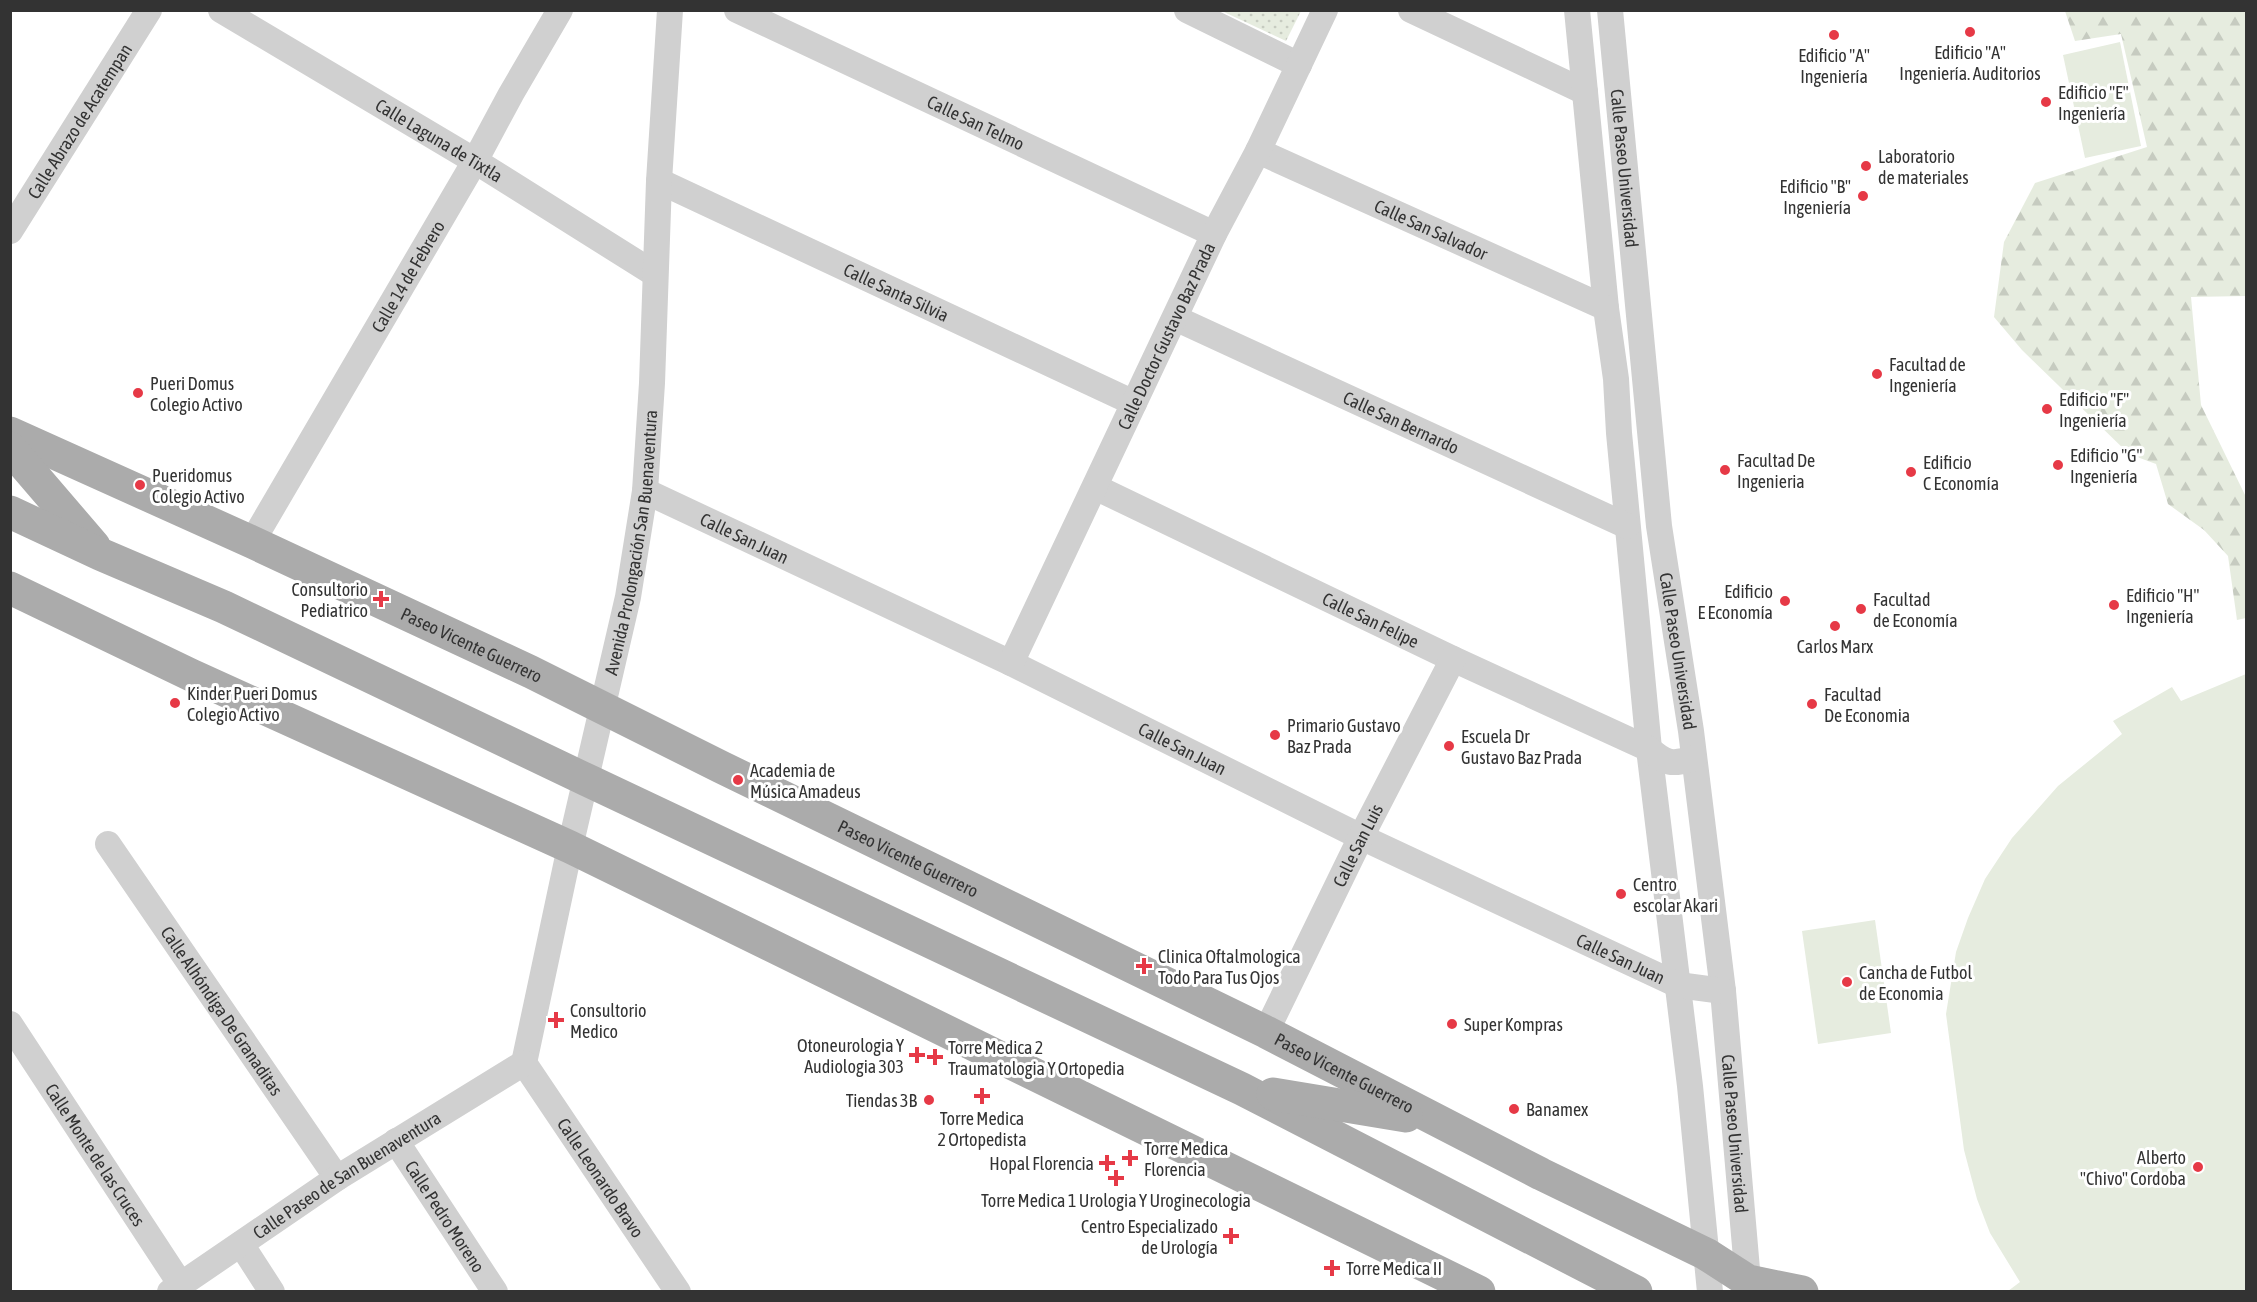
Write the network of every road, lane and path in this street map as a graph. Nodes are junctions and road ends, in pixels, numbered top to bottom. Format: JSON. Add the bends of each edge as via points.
{"nodes":[{"id":1,"x":149,"y":10,"type":"edge"},
{"id":2,"x":221,"y":10,"type":"edge"},
{"id":3,"x":561,"y":10,"type":"edge"},
{"id":4,"x":670,"y":10,"type":"edge"},
{"id":5,"x":737,"y":10,"type":"edge"},
{"id":6,"x":1187,"y":10,"type":"edge"},
{"id":7,"x":1325,"y":10,"type":"edge"},
{"id":8,"x":1411,"y":10,"type":"edge"},
{"id":9,"x":1577,"y":10,"type":"edge"},
{"id":10,"x":1610,"y":10,"type":"edge"},
{"id":11,"x":1299,"y":65,"type":"junction"},
{"id":12,"x":1585,"y":92,"type":"junction"},
{"id":13,"x":1258,"y":151,"type":"junction"},
{"id":14,"x":475,"y":161,"type":"junction"},
{"id":15,"x":659,"y":181,"type":"junction"},
{"id":16,"x":10,"y":231,"type":"edge"},
{"id":17,"x":1214,"y":234,"type":"junction"},
{"id":18,"x":654,"y":274,"type":"junction"},
{"id":19,"x":1606,"y":308,"type":"junction"},
{"id":20,"x":1175,"y":318,"type":"junction"},
{"id":21,"x":1134,"y":403,"type":"junction"},
{"id":22,"x":10,"y":433,"type":"edge"},
{"id":23,"x":10,"y":448,"type":"edge"},
{"id":24,"x":1095,"y":487,"type":"junction"},
{"id":25,"x":645,"y":491,"type":"junction"},
{"id":26,"x":10,"y":512,"type":"edge"},
{"id":27,"x":1627,"y":526,"type":"junction"},
{"id":28,"x":252,"y":542,"type":"junction"},
{"id":29,"x":100,"y":554,"type":"junction"},
{"id":30,"x":10,"y":588,"type":"edge"},
{"id":31,"x":1453,"y":660,"type":"junction"},
{"id":32,"x":1011,"y":663,"type":"junction"},
{"id":33,"x":603,"y":709,"type":"junction"},
{"id":34,"x":1691,"y":731,"type":"junction"},
{"id":35,"x":1649,"y":749,"type":"junction"},
{"id":36,"x":1694,"y":758,"type":"junction"},
{"id":37,"x":587,"y":780,"type":"junction"},
{"id":38,"x":1362,"y":837,"type":"junction"},
{"id":39,"x":108,"y":844,"type":"dead end"},
{"id":40,"x":570,"y":847,"type":"junction"},
{"id":41,"x":1678,"y":985,"type":"junction"},
{"id":42,"x":1723,"y":991,"type":"junction"},
{"id":43,"x":10,"y":1024,"type":"edge"},
{"id":44,"x":1266,"y":1032,"type":"junction"},
{"id":45,"x":524,"y":1063,"type":"junction"},
{"id":46,"x":1242,"y":1089,"type":"junction"},
{"id":47,"x":1436,"y":1121,"type":"junction"},
{"id":48,"x":396,"y":1141,"type":"junction"},
{"id":49,"x":337,"y":1178,"type":"junction"},
{"id":50,"x":241,"y":1244,"type":"junction"},
{"id":51,"x":1706,"y":1254,"type":"junction"},
{"id":52,"x":1747,"y":1286,"type":"edge"},
{"id":53,"x":176,"y":1288,"type":"edge"},
{"id":54,"x":272,"y":1292,"type":"edge"},
{"id":55,"x":495,"y":1292,"type":"edge"},
{"id":56,"x":678,"y":1292,"type":"edge"},
{"id":57,"x":1479,"y":1292,"type":"edge"},
{"id":58,"x":1636,"y":1292,"type":"edge"},
{"id":59,"x":1710,"y":1292,"type":"edge"},
{"id":60,"x":1802,"y":1292,"type":"edge"}],
"edges":[{"from":1,"to":16,"type":"street","name":"Calle Abrazo de Acatempan"},
{"from":2,"to":14,"type":"street","name":"Calle Laguna de Tixtla"},
{"from":3,"to":14,"type":"street","name":"Calle 14 de Febrero"},
{"from":4,"to":15,"type":"street","name":"Avenida Prolongación San Buenaventura"},
{"from":5,"to":17,"type":"street","name":"Calle San Telmo"},
{"from":6,"to":11,"type":"street"},
{"from":7,"to":11,"type":"street","name":"Calle Doctor Gustavo Baz Prada"},
{"from":8,"to":12,"type":"street"},
{"from":9,"to":12,"type":"street","name":"Calle Paseo Universidad"},
{"from":10,"to":34,"type":"street","name":"Calle Paseo Universidad","via":[[1659,526]]},
{"from":11,"to":13,"type":"street","name":"Calle Doctor Gustavo Baz Prada"},
{"from":12,"to":19,"type":"street","name":"Calle Paseo Universidad"},
{"from":13,"to":17,"type":"street","name":"Calle Doctor Gustavo Baz Prada"},
{"from":13,"to":19,"type":"street","name":"Calle San Salvador"},
{"from":14,"to":18,"type":"street","name":"Calle Laguna de Tixtla"},
{"from":14,"to":28,"type":"street","name":"Calle 14 de Febrero"},
{"from":15,"to":18,"type":"street","name":"Avenida Prolongación San Buenaventura"},
{"from":15,"to":21,"type":"street","name":"Calle Santa Silvia"},
{"from":17,"to":20,"type":"street","name":"Calle Doctor Gustavo Baz Prada"},
{"from":18,"to":25,"type":"street","name":"Avenida Prolongación San Buenaventura"},
{"from":19,"to":27,"type":"street","name":"Calle Paseo Universidad","via":[[1616,379]]},
{"from":20,"to":21,"type":"street","name":"Calle Doctor Gustavo Baz Prada"},
{"from":20,"to":27,"type":"street","name":"Calle San Bernardo"},
{"from":21,"to":24,"type":"street","name":"Calle Doctor Gustavo Baz Prada"},
{"from":22,"to":28,"type":"main road","name":"Paseo Vicente Guerrero"},
{"from":23,"to":29,"type":"main road"},
{"from":24,"to":31,"type":"street","name":"Calle San Felipe"},
{"from":24,"to":32,"type":"street","name":"Calle Doctor Gustavo Baz Prada"},
{"from":25,"to":32,"type":"street","name":"Calle San Juan"},
{"from":25,"to":33,"type":"street","name":"Avenida Prolongación San Buenaventura","via":[[628,597]]},
{"from":26,"to":29,"type":"main road"},
{"from":27,"to":35,"type":"street","name":"Calle Paseo Universidad"},
{"from":28,"to":33,"type":"main road","name":"Paseo Vicente Guerrero"},
{"from":29,"to":37,"type":"main road","via":[[224,607]]},
{"from":30,"to":40,"type":"main road"},
{"from":31,"to":35,"type":"street","name":"Calle San Felipe"},
{"from":31,"to":38,"type":"street","name":"Calle San Luis"},
{"from":32,"to":38,"type":"street","name":"Calle San Juan"},
{"from":33,"to":37,"type":"street","name":"Avenida Prolongación San Buenaventura"},
{"from":33,"to":44,"type":"main road","name":"Paseo Vicente Guerrero"},
{"from":34,"to":35,"type":"street","via":[[1664,736]]},
{"from":34,"to":36,"type":"street","name":"Calle Paseo Universidad"},
{"from":35,"to":36,"type":"street","name":"Calle San Felipe","via":[[1667,762]]},
{"from":35,"to":41,"type":"street","name":"Calle Paseo Universidad"},
{"from":36,"to":42,"type":"street","name":"Calle Paseo Universidad"},
{"from":37,"to":40,"type":"street","name":"Avenida Prolongación San Buenaventura"},
{"from":37,"to":46,"type":"main road"},
{"from":38,"to":41,"type":"street","name":"Calle San Juan"},
{"from":38,"to":44,"type":"street","name":"Calle San Luis"},
{"from":39,"to":49,"type":"street","name":"Calle Alhóndiga De Granaditas"},
{"from":40,"to":45,"type":"street","name":"Avenida Prolongación San Buenaventura"},
{"from":40,"to":57,"type":"main road"},
{"from":41,"to":42,"type":"street","name":"Calle San Juan"},
{"from":41,"to":51,"type":"street","name":"Calle Paseo Universidad"},
{"from":42,"to":52,"type":"street","name":"Calle Paseo Universidad"},
{"from":43,"to":53,"type":"street","name":"Calle Monte de las Cruces"},
{"from":44,"to":47,"type":"main road","name":"Paseo Vicente Guerrero"},
{"from":45,"to":48,"type":"street","name":"Calle Paseo de San Buenaventura"},
{"from":45,"to":56,"type":"street","name":"Calle Leonardo Bravo"},
{"from":46,"to":47,"type":"main road"},
{"from":46,"to":58,"type":"main road"},
{"from":47,"to":51,"type":"main road","name":"Paseo Vicente Guerrero"},
{"from":48,"to":49,"type":"street","name":"Calle Paseo de San Buenaventura"},
{"from":48,"to":55,"type":"street","name":"Calle Pedro Moreno"},
{"from":49,"to":50,"type":"street","name":"Calle Paseo de San Buenaventura"},
{"from":50,"to":53,"type":"street","name":"Calle Paseo de San Buenaventura"},
{"from":50,"to":54,"type":"street"},
{"from":51,"to":52,"type":"main road","name":"Paseo Vicente Guerrero"},
{"from":51,"to":59,"type":"street","name":"Calle Paseo Universidad"},
{"from":52,"to":60,"type":"main road","name":"Paseo Vicente Guerrero"}]}
